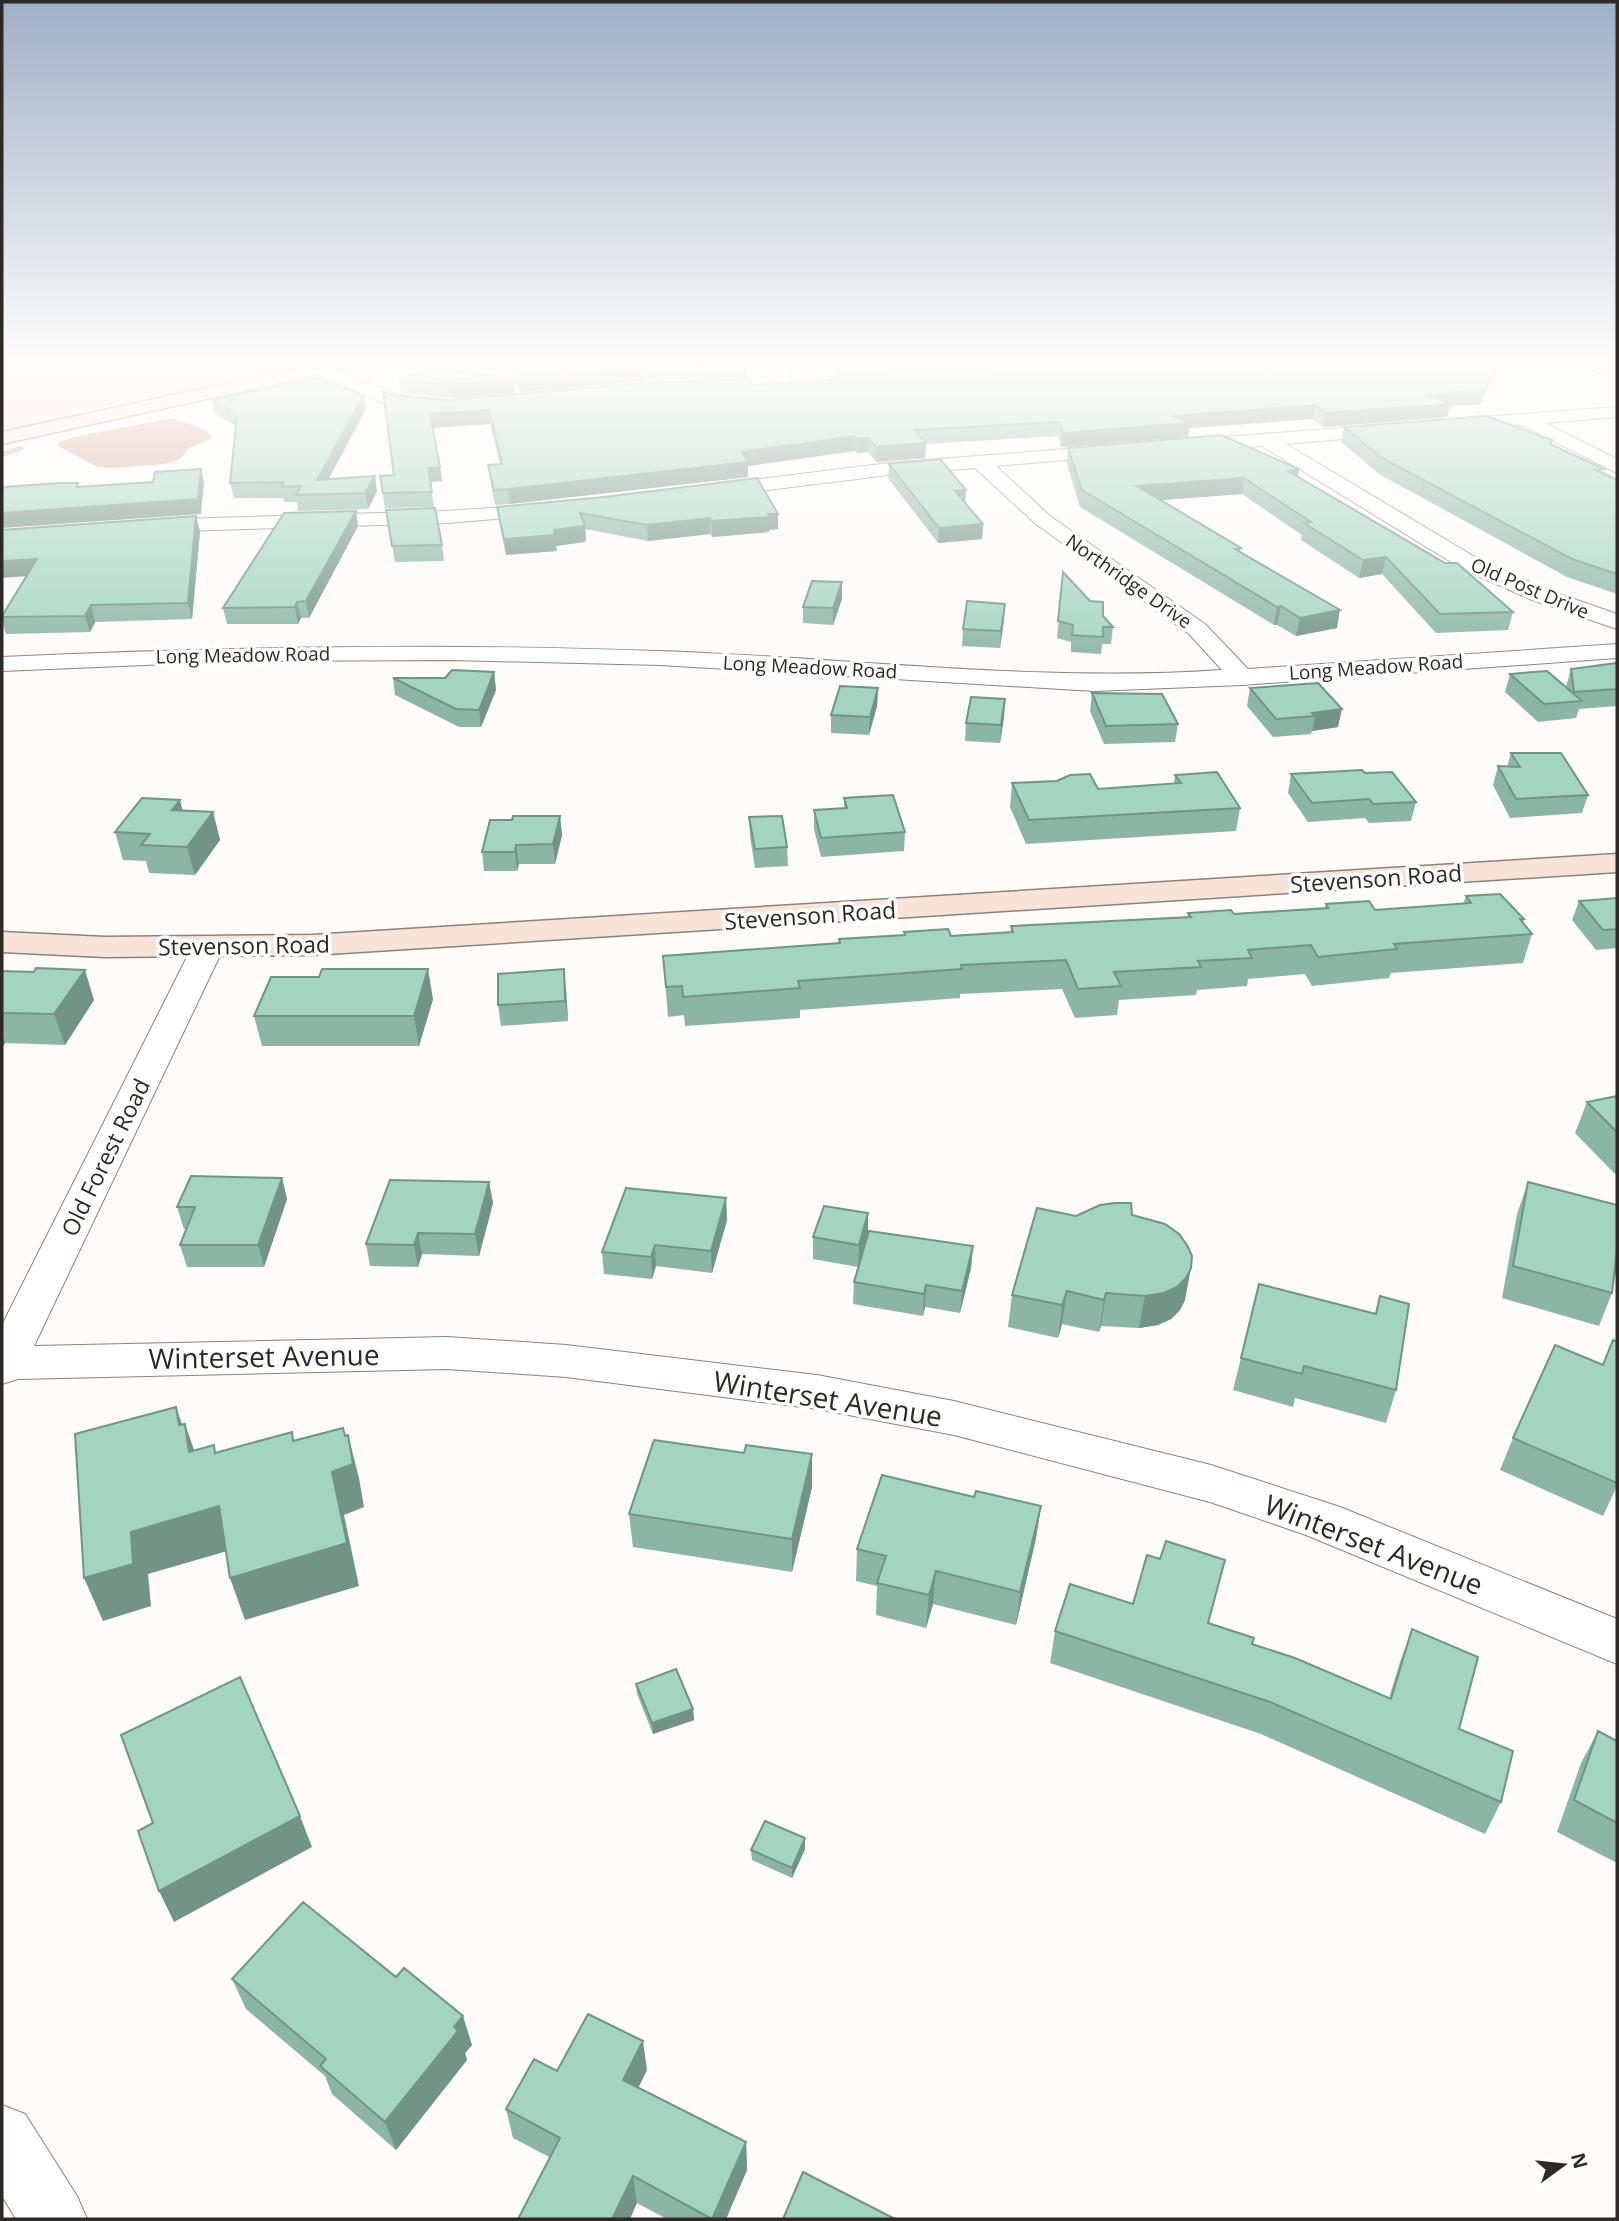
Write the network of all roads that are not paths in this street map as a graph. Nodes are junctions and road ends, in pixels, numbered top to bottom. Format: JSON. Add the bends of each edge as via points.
{"nodes":[{"id":1,"x":934,"y":466,"type":"edge"},
{"id":2,"x":984,"y":466,"type":"edge"},
{"id":3,"x":1308,"y":466,"type":"edge"},
{"id":4,"x":695,"y":493,"type":"edge"},
{"id":5,"x":565,"y":509,"type":"edge"},
{"id":6,"x":126,"y":527,"type":"edge"},
{"id":7,"x":1617,"y":622,"type":"edge"},
{"id":8,"x":1617,"y":651,"type":"edge"},
{"id":9,"x":2,"y":664,"type":"edge"},
{"id":10,"x":1242,"y":677,"type":"junction"},
{"id":11,"x":1617,"y":863,"type":"edge"},
{"id":12,"x":2,"y":942,"type":"edge"},
{"id":13,"x":208,"y":947,"type":"junction"},
{"id":14,"x":3,"y":1365,"type":"edge"},
{"id":15,"x":1617,"y":1642,"type":"edge"},
{"id":16,"x":2,"y":2137,"type":"edge"},
{"id":17,"x":54,"y":2219,"type":"edge"}],
"edges":[{"from":1,"to":4,"type":"street","via":[[830,474]]},
{"from":2,"to":10,"type":"street","name":"Northridge Drive","via":[[1051,527],[1197,629]]},
{"from":3,"to":7,"type":"street","name":"Old Post Drive","via":[[1472,565]]},
{"from":5,"to":6,"type":"street","via":[[435,518]]},
{"from":8,"to":10,"type":"street","name":"Long Meadow Road"},
{"from":9,"to":10,"type":"street","name":"Long Meadow Road","via":[[241,654],[452,653],[660,658],[1094,683]]},
{"from":11,"to":13,"type":"main road","name":"Stevenson Road","via":[[460,938]]},
{"from":12,"to":13,"type":"main road","name":"Stevenson Road"},
{"from":13,"to":14,"type":"street","name":"Old Forest Road"},
{"from":14,"to":15,"type":"street","name":"Winterset Avenue","via":[[447,1353],[566,1361],[817,1392],[954,1418],[1211,1484],[1323,1521]]},
{"from":16,"to":17,"type":"street"}]}
